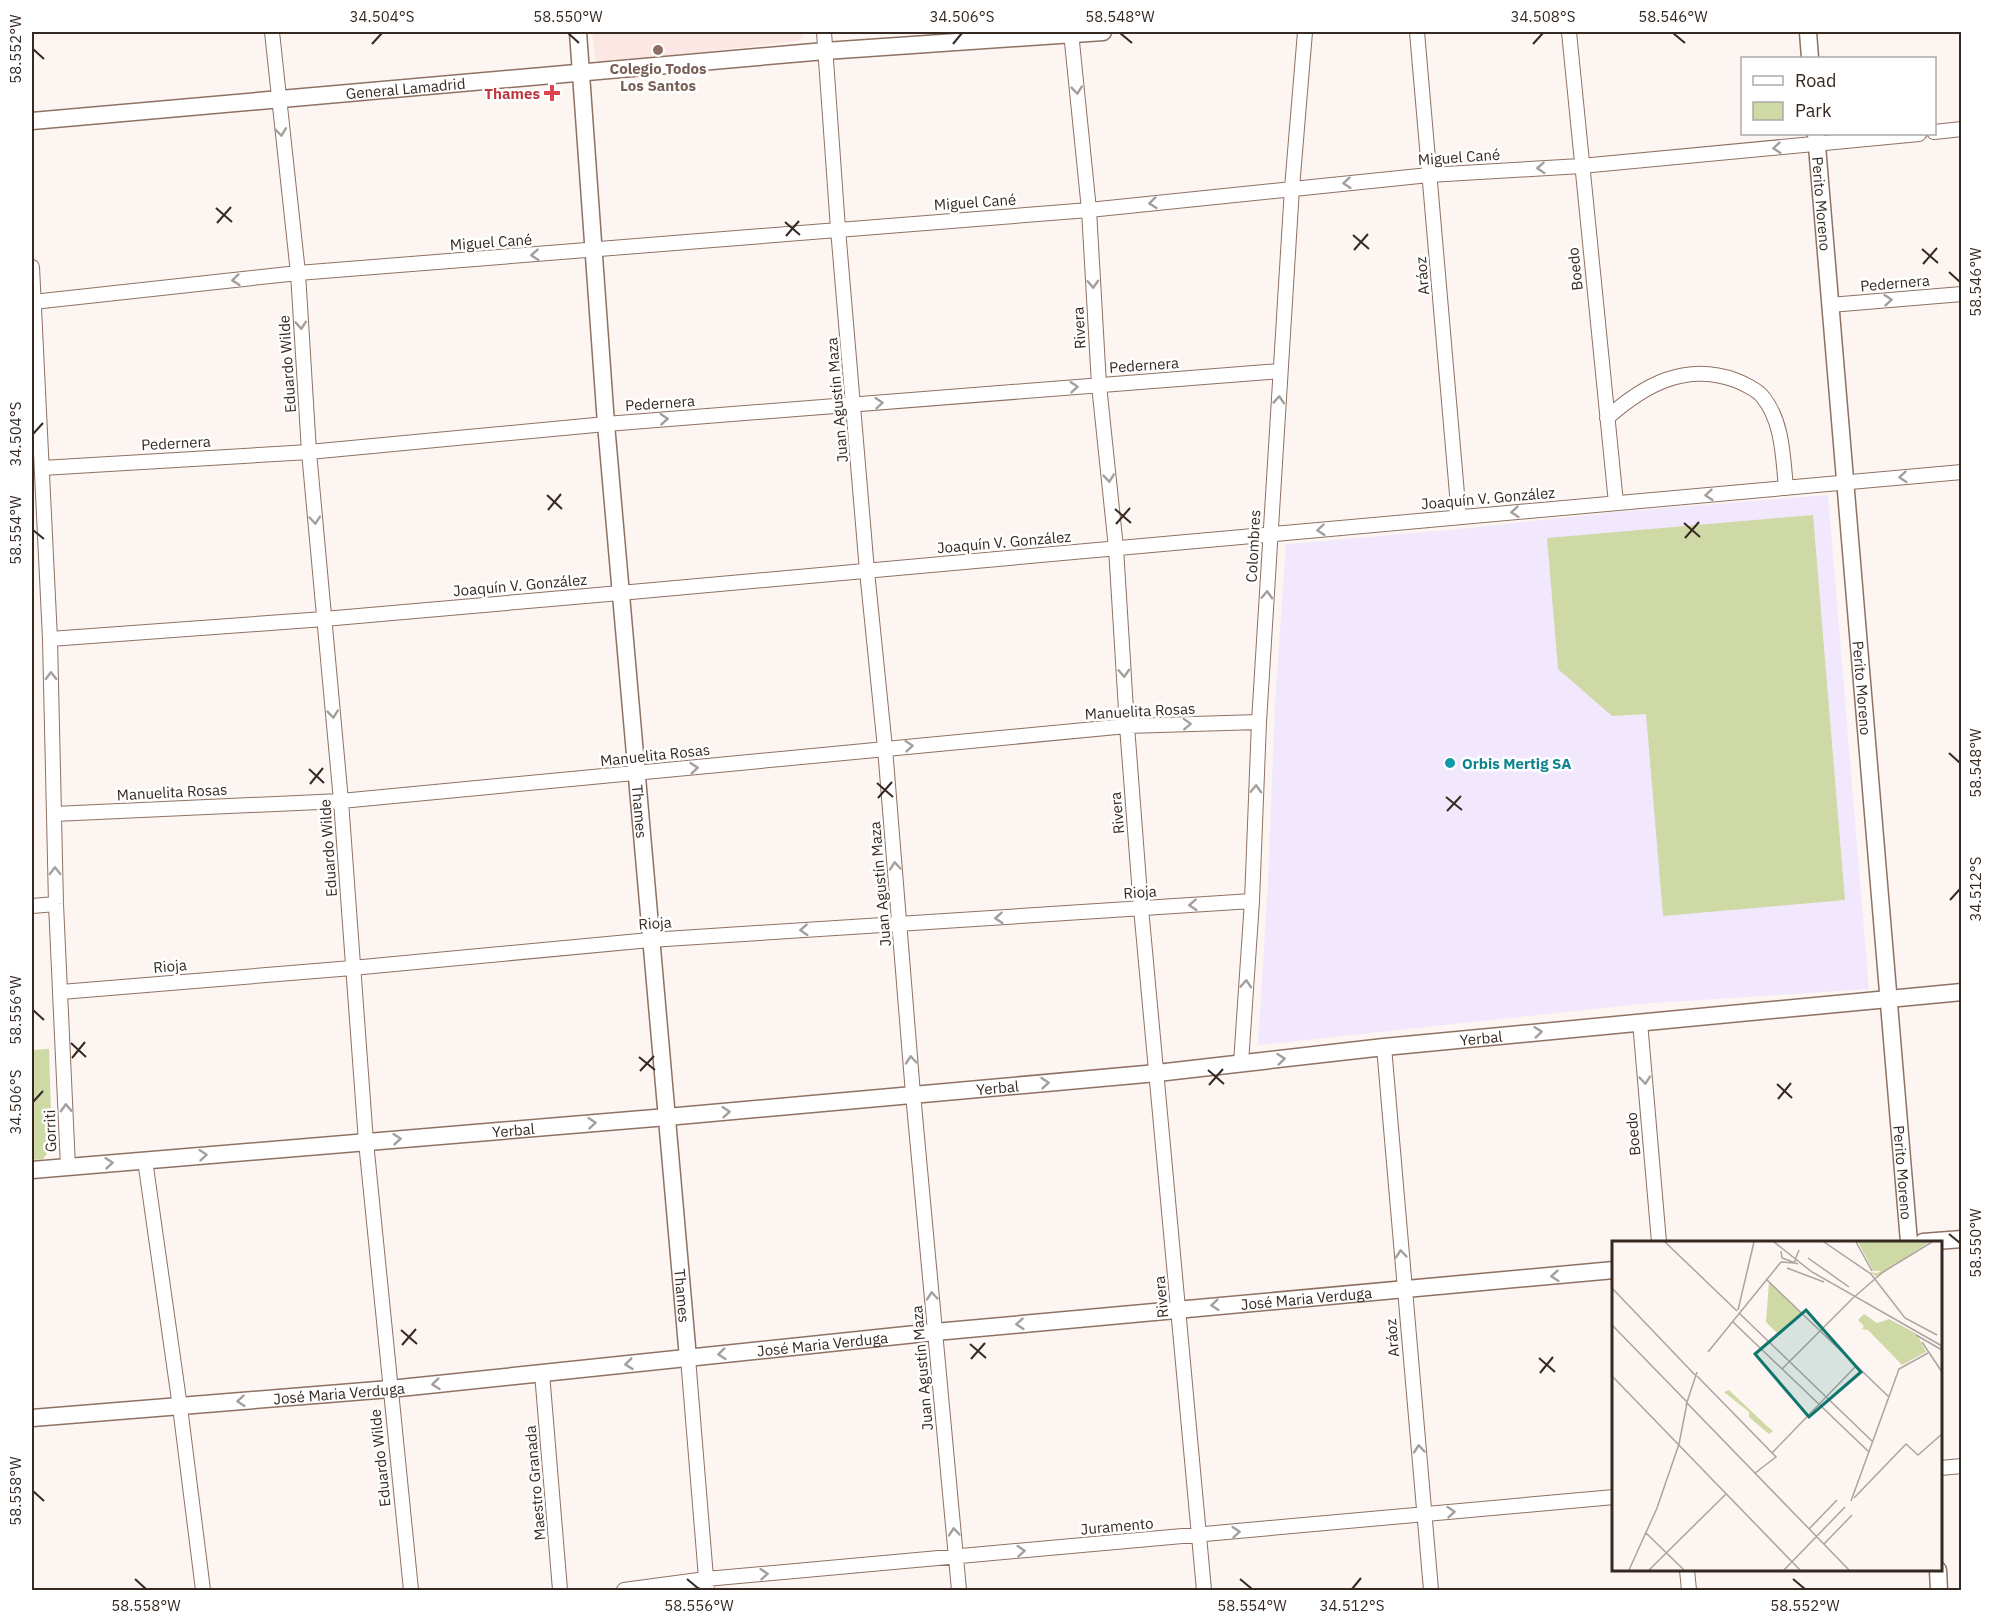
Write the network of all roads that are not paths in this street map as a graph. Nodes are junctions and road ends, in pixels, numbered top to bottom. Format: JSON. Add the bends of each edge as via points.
{"nodes":[{"id":1,"x":272,"y":32,"type":"edge"},
{"id":2,"x":578,"y":32,"type":"edge"},
{"id":3,"x":824,"y":32,"type":"edge"},
{"id":4,"x":1102,"y":32,"type":"edge"},
{"id":5,"x":1305,"y":32,"type":"edge"},
{"id":6,"x":1417,"y":32,"type":"edge"},
{"id":7,"x":1569,"y":32,"type":"edge"},
{"id":8,"x":1808,"y":32,"type":"edge"},
{"id":9,"x":1071,"y":33,"type":"edge"},
{"id":10,"x":825,"y":51,"type":"junction"},
{"id":11,"x":1810,"y":57,"type":"edge"},
{"id":12,"x":582,"y":73,"type":"junction"},
{"id":13,"x":278,"y":99,"type":"junction"},
{"id":14,"x":32,"y":121,"type":"edge"},
{"id":15,"x":1962,"y":129,"type":"edge"},
{"id":16,"x":1936,"y":132,"type":"edge"},
{"id":17,"x":1899,"y":135,"type":"edge"},
{"id":18,"x":1817,"y":139,"type":"edge"},
{"id":19,"x":1581,"y":166,"type":"junction"},
{"id":20,"x":1429,"y":175,"type":"junction"},
{"id":21,"x":1292,"y":188,"type":"junction"},
{"id":22,"x":1089,"y":210,"type":"junction"},
{"id":23,"x":838,"y":229,"type":"junction"},
{"id":24,"x":593,"y":251,"type":"junction"},
{"id":25,"x":32,"y":267,"type":"edge"},
{"id":26,"x":298,"y":273,"type":"junction"},
{"id":27,"x":1962,"y":294,"type":"edge"},
{"id":28,"x":33,"y":302,"type":"junction"},
{"id":29,"x":1830,"y":305,"type":"junction"},
{"id":30,"x":1280,"y":371,"type":"junction"},
{"id":31,"x":1099,"y":385,"type":"junction"},
{"id":32,"x":854,"y":406,"type":"junction"},
{"id":33,"x":1607,"y":418,"type":"junction"},
{"id":34,"x":606,"y":424,"type":"junction"},
{"id":35,"x":309,"y":452,"type":"junction"},
{"id":36,"x":42,"y":468,"type":"junction"},
{"id":37,"x":1962,"y":472,"type":"edge"},
{"id":38,"x":1846,"y":483,"type":"junction"},
{"id":39,"x":1786,"y":488,"type":"junction"},
{"id":40,"x":1616,"y":503,"type":"junction"},
{"id":41,"x":1459,"y":518,"type":"junction"},
{"id":42,"x":1270,"y":534,"type":"junction"},
{"id":43,"x":1116,"y":548,"type":"junction"},
{"id":44,"x":867,"y":571,"type":"junction"},
{"id":45,"x":620,"y":593,"type":"junction"},
{"id":46,"x":324,"y":619,"type":"junction"},
{"id":47,"x":50,"y":639,"type":"junction"},
{"id":48,"x":1259,"y":722,"type":"junction"},
{"id":49,"x":1127,"y":726,"type":"junction"},
{"id":50,"x":885,"y":748,"type":"junction"},
{"id":51,"x":636,"y":773,"type":"junction"},
{"id":52,"x":341,"y":801,"type":"junction"},
{"id":53,"x":54,"y":814,"type":"junction"},
{"id":54,"x":1252,"y":901,"type":"junction"},
{"id":55,"x":56,"y":904,"type":"junction"},
{"id":56,"x":32,"y":906,"type":"edge"},
{"id":57,"x":1141,"y":908,"type":"junction"},
{"id":58,"x":900,"y":924,"type":"junction"},
{"id":59,"x":650,"y":940,"type":"junction"},
{"id":60,"x":352,"y":968,"type":"junction"},
{"id":61,"x":61,"y":992,"type":"junction"},
{"id":62,"x":1962,"y":992,"type":"edge"},
{"id":63,"x":1889,"y":999,"type":"junction"},
{"id":64,"x":1640,"y":1022,"type":"junction"},
{"id":65,"x":1384,"y":1047,"type":"junction"},
{"id":66,"x":1241,"y":1064,"type":"junction"},
{"id":67,"x":1157,"y":1073,"type":"junction"},
{"id":68,"x":914,"y":1094,"type":"junction"},
{"id":69,"x":667,"y":1117,"type":"junction"},
{"id":70,"x":366,"y":1142,"type":"junction"},
{"id":71,"x":145,"y":1160,"type":"junction"},
{"id":72,"x":68,"y":1167,"type":"junction"},
{"id":73,"x":32,"y":1170,"type":"edge"},
{"id":74,"x":1962,"y":1239,"type":"edge"},
{"id":75,"x":1659,"y":1241,"type":"edge"},
{"id":76,"x":1909,"y":1241,"type":"edge"},
{"id":77,"x":1936,"y":1241,"type":"edge"},
{"id":78,"x":1612,"y":1270,"type":"edge"},
{"id":79,"x":1404,"y":1290,"type":"junction"},
{"id":80,"x":1178,"y":1308,"type":"junction"},
{"id":81,"x":935,"y":1332,"type":"junction"},
{"id":82,"x":688,"y":1358,"type":"junction"},
{"id":83,"x":542,"y":1373,"type":"junction"},
{"id":84,"x":390,"y":1389,"type":"junction"},
{"id":85,"x":180,"y":1407,"type":"junction"},
{"id":86,"x":32,"y":1418,"type":"edge"},
{"id":87,"x":1962,"y":1466,"type":"edge"},
{"id":88,"x":1942,"y":1468,"type":"edge"},
{"id":89,"x":1612,"y":1497,"type":"edge"},
{"id":90,"x":1425,"y":1514,"type":"junction"},
{"id":91,"x":1199,"y":1535,"type":"junction"},
{"id":92,"x":956,"y":1557,"type":"junction"},
{"id":93,"x":1687,"y":1571,"type":"edge"},
{"id":94,"x":1938,"y":1571,"type":"edge"},
{"id":95,"x":706,"y":1585,"type":"edge"},
{"id":96,"x":203,"y":1590,"type":"edge"},
{"id":97,"x":411,"y":1590,"type":"edge"},
{"id":98,"x":561,"y":1590,"type":"edge"},
{"id":99,"x":624,"y":1590,"type":"edge"},
{"id":100,"x":959,"y":1590,"type":"edge"},
{"id":101,"x":1204,"y":1590,"type":"edge"},
{"id":102,"x":1431,"y":1590,"type":"edge"},
{"id":103,"x":1689,"y":1590,"type":"edge"},
{"id":104,"x":1940,"y":1590,"type":"edge"}],
"edges":[{"from":1,"to":13,"type":"street","name":"Eduardo Wilde"},
{"from":2,"to":12,"type":"street","name":"Thames"},
{"from":3,"to":10,"type":"street","name":"Juan Agustín Maza"},
{"from":4,"to":9,"type":"street","name":"General Lamadrid"},
{"from":5,"to":21,"type":"street","name":"Colombres"},
{"from":6,"to":20,"type":"street","name":"Aráoz"},
{"from":7,"to":19,"type":"street","name":"Boedo"},
{"from":8,"to":11,"type":"street"},
{"from":9,"to":10,"type":"street","name":"General Lamadrid"},
{"from":9,"to":22,"type":"street","name":"Rivera","one_way":true},
{"from":10,"to":12,"type":"street","name":"General Lamadrid"},
{"from":10,"to":23,"type":"street","name":"Juan Agustín Maza"},
{"from":12,"to":13,"type":"street","name":"General Lamadrid"},
{"from":12,"to":24,"type":"street","name":"Thames"},
{"from":13,"to":14,"type":"street","name":"General Lamadrid"},
{"from":13,"to":26,"type":"street","name":"Eduardo Wilde","one_way":true},
{"from":15,"to":16,"type":"street"},
{"from":17,"to":18,"type":"street","name":"Miguel Cané"},
{"from":18,"to":19,"type":"street","name":"Miguel Cané","one_way":true},
{"from":18,"to":29,"type":"street","name":"Perito Moreno"},
{"from":19,"to":20,"type":"street","name":"Miguel Cané","one_way":true},
{"from":19,"to":33,"type":"street","name":"Boedo"},
{"from":20,"to":21,"type":"street","name":"Miguel Cané","one_way":true},
{"from":20,"to":41,"type":"street","name":"Aráoz"},
{"from":21,"to":22,"type":"street","name":"Miguel Cané","one_way":true},
{"from":21,"to":30,"type":"street","name":"Colombres"},
{"from":22,"to":23,"type":"street","name":"Miguel Cané"},
{"from":22,"to":31,"type":"street","name":"Rivera","one_way":true},
{"from":23,"to":24,"type":"street","name":"Miguel Cané"},
{"from":23,"to":32,"type":"street","name":"Juan Agustín Maza"},
{"from":24,"to":26,"type":"street","name":"Miguel Cané","one_way":true},
{"from":24,"to":34,"type":"street","name":"Thames"},
{"from":25,"to":28,"type":"street","name":"Gorriti"},
{"from":26,"to":28,"type":"street","name":"Miguel Cané","one_way":true},
{"from":26,"to":35,"type":"street","name":"Eduardo Wilde","one_way":true},
{"from":29,"to":27,"type":"street","name":"Pedernera","one_way":true},
{"from":28,"to":36,"type":"street","name":"Gorriti"},
{"from":29,"to":38,"type":"street","name":"Perito Moreno"},
{"from":30,"to":31,"type":"street","name":"Pedernera"},
{"from":42,"to":30,"type":"street","name":"Colombres","one_way":true},
{"from":32,"to":31,"type":"street","name":"Pedernera","one_way":true},
{"from":31,"to":43,"type":"street","name":"Rivera","one_way":true},
{"from":34,"to":32,"type":"street","name":"Pedernera","one_way":true},
{"from":32,"to":44,"type":"street","name":"Juan Agustín Maza"},
{"from":33,"to":39,"type":"street","via":[[1628,399],[1658,382],[1689,374],[1716,373],[1739,381],[1761,395],[1775,418]]},
{"from":33,"to":40,"type":"street","name":"Boedo"},
{"from":34,"to":35,"type":"street","name":"Pedernera"},
{"from":34,"to":45,"type":"street","name":"Thames"},
{"from":35,"to":36,"type":"street","name":"Pedernera"},
{"from":35,"to":46,"type":"street","name":"Eduardo Wilde","one_way":true},
{"from":36,"to":47,"type":"street","name":"Gorriti"},
{"from":37,"to":38,"type":"street","name":"Joaquín V. González","one_way":true},
{"from":38,"to":39,"type":"street","name":"Joaquín V. González"},
{"from":38,"to":63,"type":"street","name":"Perito Moreno"},
{"from":39,"to":40,"type":"street","name":"Joaquín V. González","one_way":true},
{"from":40,"to":41,"type":"street","name":"Joaquín V. González","one_way":true},
{"from":41,"to":42,"type":"street","name":"Joaquín V. González","one_way":true},
{"from":42,"to":43,"type":"street","name":"Joaquín V. González"},
{"from":48,"to":42,"type":"street","name":"Colombres","one_way":true},
{"from":43,"to":44,"type":"street","name":"Joaquín V. González"},
{"from":43,"to":49,"type":"street","name":"Rivera","one_way":true},
{"from":44,"to":45,"type":"street","name":"Joaquín V. González"},
{"from":44,"to":50,"type":"street","name":"Juan Agustín Maza"},
{"from":45,"to":46,"type":"street","name":"Joaquín V. González"},
{"from":45,"to":51,"type":"street","name":"Thames"},
{"from":46,"to":47,"type":"street","name":"Joaquín V. González"},
{"from":46,"to":52,"type":"street","name":"Eduardo Wilde","one_way":true},
{"from":53,"to":47,"type":"street","name":"Gorriti","one_way":true},
{"from":49,"to":48,"type":"street","name":"Manuelita Rosas","one_way":true},
{"from":54,"to":48,"type":"street","name":"Colombres","one_way":true},
{"from":50,"to":49,"type":"street","name":"Manuelita Rosas","one_way":true},
{"from":49,"to":57,"type":"street","name":"Rivera"},
{"from":51,"to":50,"type":"street","name":"Manuelita Rosas","one_way":true},
{"from":58,"to":50,"type":"street","name":"Juan Agustín Maza","one_way":true},
{"from":51,"to":52,"type":"street","name":"Manuelita Rosas"},
{"from":51,"to":59,"type":"street","name":"Thames"},
{"from":52,"to":53,"type":"street","name":"Manuelita Rosas"},
{"from":52,"to":60,"type":"street","name":"Eduardo Wilde"},
{"from":55,"to":53,"type":"street","name":"Gorriti","one_way":true},
{"from":54,"to":57,"type":"street","name":"Rioja","one_way":true},
{"from":66,"to":54,"type":"street","name":"Colombres","one_way":true},
{"from":55,"to":56,"type":"street"},
{"from":55,"to":61,"type":"street","name":"Gorriti"},
{"from":57,"to":58,"type":"street","name":"Rioja","one_way":true},
{"from":57,"to":67,"type":"street","name":"Rivera"},
{"from":58,"to":59,"type":"street","name":"Rioja","one_way":true},
{"from":68,"to":58,"type":"street","name":"Juan Agustín Maza","one_way":true},
{"from":59,"to":60,"type":"street","name":"Rioja"},
{"from":59,"to":69,"type":"street","name":"Thames"},
{"from":60,"to":61,"type":"street","name":"Rioja"},
{"from":60,"to":70,"type":"street","name":"Eduardo Wilde"},
{"from":72,"to":61,"type":"street","name":"Gorriti","one_way":true},
{"from":62,"to":63,"type":"street","name":"Yerbal"},
{"from":63,"to":64,"type":"street","name":"Yerbal"},
{"from":63,"to":76,"type":"street","name":"Perito Moreno"},
{"from":65,"to":64,"type":"street","name":"Yerbal","one_way":true},
{"from":64,"to":75,"type":"street","name":"Boedo","one_way":true},
{"from":66,"to":65,"type":"street","name":"Yerbal","one_way":true},
{"from":79,"to":65,"type":"street","name":"Aráoz","one_way":true},
{"from":66,"to":67,"type":"street","name":"Yerbal"},
{"from":68,"to":67,"type":"street","name":"Yerbal","one_way":true},
{"from":67,"to":80,"type":"street","name":"Rivera"},
{"from":69,"to":68,"type":"street","name":"Yerbal","one_way":true},
{"from":81,"to":68,"type":"street","name":"Juan Agustín Maza","one_way":true},
{"from":70,"to":69,"type":"street","name":"Yerbal","one_way":true},
{"from":69,"to":82,"type":"street","name":"Thames"},
{"from":71,"to":70,"type":"street","name":"Yerbal","one_way":true},
{"from":70,"to":84,"type":"street","name":"Eduardo Wilde"},
{"from":72,"to":71,"type":"street","name":"Yerbal","one_way":true},
{"from":71,"to":85,"type":"street"},
{"from":72,"to":73,"type":"street","name":"Yerbal"},
{"from":74,"to":77,"type":"street"},
{"from":78,"to":79,"type":"street","name":"José Maria Verduga","one_way":true},
{"from":79,"to":80,"type":"street","name":"José Maria Verduga","one_way":true},
{"from":90,"to":79,"type":"street","name":"Aráoz","one_way":true},
{"from":80,"to":81,"type":"street","name":"José Maria Verduga","one_way":true},
{"from":80,"to":91,"type":"street","name":"Rivera"},
{"from":81,"to":82,"type":"street","name":"José Maria Verduga","one_way":true},
{"from":92,"to":81,"type":"street","name":"Juan Agustín Maza","one_way":true},
{"from":82,"to":83,"type":"street","name":"José Maria Verduga","one_way":true},
{"from":82,"to":95,"type":"street","name":"Thames"},
{"from":83,"to":84,"type":"street","name":"José Maria Verduga","one_way":true},
{"from":83,"to":98,"type":"street","name":"Maestro Granada"},
{"from":84,"to":85,"type":"street","name":"José Maria Verduga","one_way":true},
{"from":84,"to":97,"type":"street","name":"Eduardo Wilde"},
{"from":85,"to":86,"type":"street","name":"José Maria Verduga"},
{"from":85,"to":96,"type":"street"},
{"from":87,"to":88,"type":"street"},
{"from":90,"to":89,"type":"street","name":"Juramento","one_way":true},
{"from":91,"to":90,"type":"street","name":"Juramento","one_way":true},
{"from":90,"to":102,"type":"street","name":"Aráoz"},
{"from":92,"to":91,"type":"street","name":"Juramento","one_way":true},
{"from":91,"to":101,"type":"street","name":"Rivera"},
{"from":95,"to":92,"type":"street","name":"Juramento","one_way":true},
{"from":92,"to":100,"type":"street","name":"Juan Agustín Maza"},
{"from":93,"to":103,"type":"street"},
{"from":94,"to":104,"type":"street"},
{"from":95,"to":99,"type":"street","name":"Juramento"}]}
